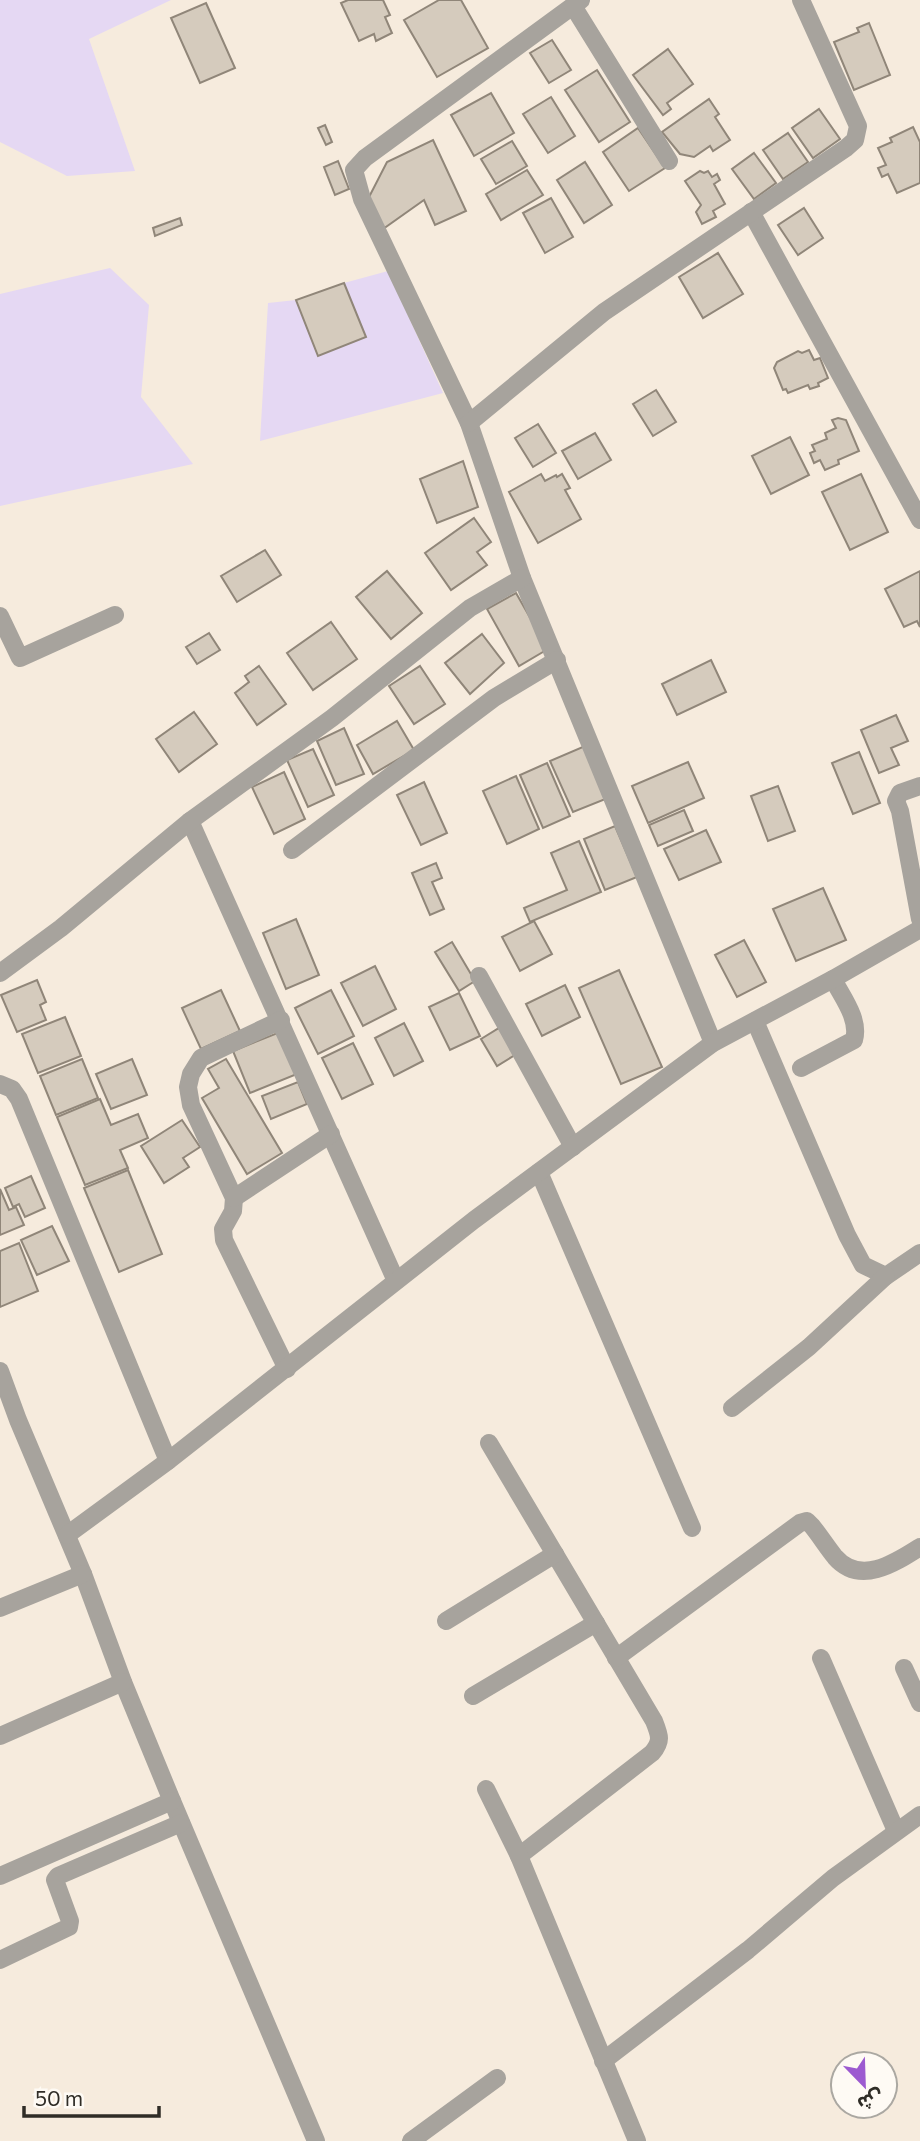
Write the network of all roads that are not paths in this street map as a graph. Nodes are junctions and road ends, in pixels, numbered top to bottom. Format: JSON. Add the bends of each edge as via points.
{"nodes":[{"id":1,"x":801,"y":0,"type":"edge"},
{"id":2,"x":577,"y":3,"type":"edge"},
{"id":3,"x":669,"y":162,"type":"dead end"},
{"id":4,"x":751,"y":212,"type":"junction"},
{"id":5,"x":469,"y":423,"type":"junction"},
{"id":6,"x":920,"y":520,"type":"edge"},
{"id":7,"x":522,"y":578,"type":"junction"},
{"id":8,"x":116,"y":615,"type":"dead end"},
{"id":9,"x":0,"y":616,"type":"edge"},
{"id":10,"x":557,"y":660,"type":"junction"},
{"id":11,"x":920,"y":786,"type":"edge"},
{"id":12,"x":190,"y":821,"type":"junction"},
{"id":13,"x":292,"y":850,"type":"dead end"},
{"id":14,"x":920,"y":919,"type":"edge"},
{"id":15,"x":920,"y":929,"type":"edge"},
{"id":16,"x":0,"y":973,"type":"edge"},
{"id":17,"x":480,"y":976,"type":"dead end"},
{"id":18,"x":833,"y":979,"type":"junction"},
{"id":19,"x":281,"y":1020,"type":"junction"},
{"id":20,"x":755,"y":1021,"type":"junction"},
{"id":21,"x":712,"y":1043,"type":"junction"},
{"id":22,"x":801,"y":1068,"type":"dead end"},
{"id":23,"x":0,"y":1084,"type":"edge"},
{"id":24,"x":331,"y":1134,"type":"junction"},
{"id":25,"x":573,"y":1147,"type":"junction"},
{"id":26,"x":539,"y":1172,"type":"junction"},
{"id":27,"x":234,"y":1198,"type":"junction"},
{"id":28,"x":920,"y":1253,"type":"edge"},
{"id":29,"x":886,"y":1276,"type":"junction"},
{"id":30,"x":396,"y":1281,"type":"junction"},
{"id":31,"x":287,"y":1369,"type":"junction"},
{"id":32,"x":0,"y":1371,"type":"edge"},
{"id":33,"x":732,"y":1408,"type":"dead end"},
{"id":34,"x":489,"y":1443,"type":"dead end"},
{"id":35,"x":169,"y":1461,"type":"junction"},
{"id":36,"x":692,"y":1528,"type":"dead end"},
{"id":37,"x":67,"y":1535,"type":"junction"},
{"id":38,"x":920,"y":1547,"type":"edge"},
{"id":39,"x":555,"y":1554,"type":"junction"},
{"id":40,"x":83,"y":1574,"type":"junction"},
{"id":41,"x":0,"y":1608,"type":"edge"},
{"id":42,"x":446,"y":1621,"type":"dead end"},
{"id":43,"x":596,"y":1623,"type":"junction"},
{"id":44,"x":616,"y":1658,"type":"junction"},
{"id":45,"x":821,"y":1658,"type":"dead end"},
{"id":46,"x":904,"y":1668,"type":"dead end"},
{"id":47,"x":123,"y":1682,"type":"junction"},
{"id":48,"x":473,"y":1696,"type":"dead end"},
{"id":49,"x":920,"y":1703,"type":"edge"},
{"id":50,"x":0,"y":1735,"type":"edge"},
{"id":51,"x":486,"y":1789,"type":"dead end"},
{"id":52,"x":172,"y":1801,"type":"junction"},
{"id":53,"x":920,"y":1815,"type":"edge"},
{"id":54,"x":181,"y":1823,"type":"junction"},
{"id":55,"x":895,"y":1831,"type":"junction"},
{"id":56,"x":519,"y":1856,"type":"junction"},
{"id":57,"x":0,"y":1876,"type":"edge"},
{"id":58,"x":0,"y":1960,"type":"edge"},
{"id":59,"x":603,"y":2061,"type":"junction"},
{"id":60,"x":497,"y":2078,"type":"dead end"},
{"id":61,"x":316,"y":2141,"type":"edge"},
{"id":62,"x":411,"y":2141,"type":"edge"},
{"id":63,"x":637,"y":2141,"type":"edge"}],
"edges":[{"from":1,"to":4,"type":"street","via":[[858,134],[846,148]]},
{"from":2,"to":3,"type":"street"},
{"from":2,"to":5,"type":"street","via":[[354,170],[362,199]]},
{"from":4,"to":5,"type":"street","via":[[604,312]]},
{"from":4,"to":6,"type":"street"},
{"from":5,"to":7,"type":"street"},
{"from":7,"to":10,"type":"street"},
{"from":7,"to":12,"type":"street","via":[[470,608],[332,718]]},
{"from":8,"to":9,"type":"street","via":[[20,658]]},
{"from":10,"to":13,"type":"street","via":[[494,698]]},
{"from":10,"to":21,"type":"street"},
{"from":11,"to":14,"type":"street","via":[[900,793],[896,801]]},
{"from":12,"to":16,"type":"street"},
{"from":12,"to":19,"type":"street"},
{"from":15,"to":18,"type":"street"},
{"from":17,"to":25,"type":"street"},
{"from":18,"to":20,"type":"street"},
{"from":18,"to":22,"type":"street","via":[[857,1032],[854,1040]]},
{"from":19,"to":24,"type":"street"},
{"from":19,"to":27,"type":"street","via":[[201,1058],[191,1074],[191,1105]]},
{"from":20,"to":21,"type":"street"},
{"from":20,"to":29,"type":"street","via":[[847,1235],[863,1265]]},
{"from":21,"to":25,"type":"street"},
{"from":23,"to":35,"type":"street","via":[[12,1089],[19,1099]]},
{"from":24,"to":27,"type":"street"},
{"from":24,"to":30,"type":"street"},
{"from":25,"to":26,"type":"street"},
{"from":26,"to":30,"type":"street"},
{"from":26,"to":36,"type":"street"},
{"from":27,"to":31,"type":"street","via":[[223,1229],[224,1240]]},
{"from":28,"to":29,"type":"street"},
{"from":29,"to":33,"type":"street"},
{"from":30,"to":31,"type":"street"},
{"from":31,"to":35,"type":"street"},
{"from":32,"to":37,"type":"street"},
{"from":34,"to":39,"type":"street"},
{"from":35,"to":37,"type":"street"},
{"from":37,"to":40,"type":"street"},
{"from":38,"to":44,"type":"street","via":[[892,1565],[873,1571],[853,1569],[837,1560],[812,1525],[800,1523]]},
{"from":39,"to":42,"type":"street"},
{"from":39,"to":43,"type":"street"},
{"from":40,"to":41,"type":"street"},
{"from":40,"to":47,"type":"street"},
{"from":43,"to":44,"type":"street"},
{"from":43,"to":48,"type":"street"},
{"from":44,"to":56,"type":"street","via":[[654,1721],[659,1745]]},
{"from":45,"to":55,"type":"street"},
{"from":46,"to":49,"type":"street"},
{"from":47,"to":50,"type":"street"},
{"from":47,"to":52,"type":"street"},
{"from":51,"to":56,"type":"street"},
{"from":52,"to":54,"type":"street"},
{"from":52,"to":57,"type":"street"},
{"from":53,"to":55,"type":"street"},
{"from":54,"to":58,"type":"street","via":[[58,1876],[55,1880],[71,1921],[69,1927]]},
{"from":54,"to":61,"type":"street"},
{"from":55,"to":59,"type":"street"},
{"from":56,"to":59,"type":"street"},
{"from":59,"to":63,"type":"street"},
{"from":60,"to":62,"type":"street"}]}
